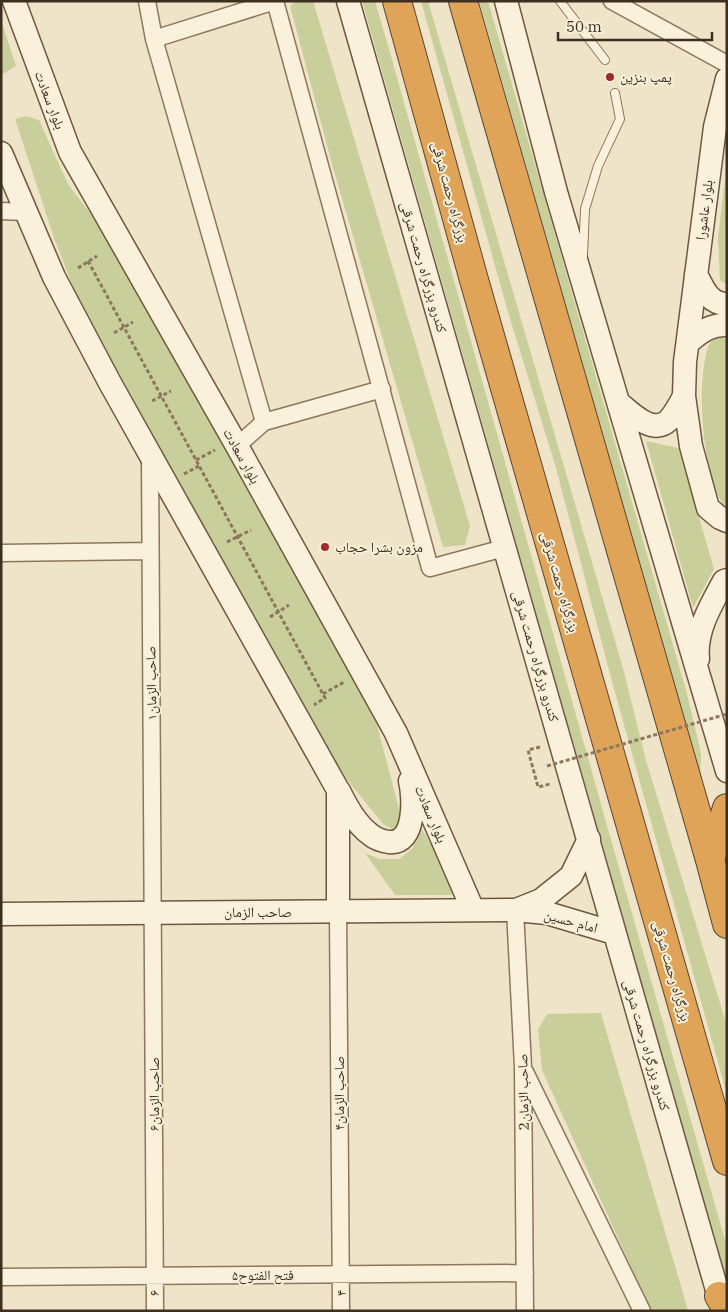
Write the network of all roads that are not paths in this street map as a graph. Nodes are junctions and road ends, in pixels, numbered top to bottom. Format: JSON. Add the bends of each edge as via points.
{"nodes":[{"id":1,"x":14,"y":1,"type":"edge"},
{"id":2,"x":147,"y":1,"type":"edge"},
{"id":3,"x":275,"y":1,"type":"edge"},
{"id":4,"x":348,"y":1,"type":"edge"},
{"id":5,"x":398,"y":1,"type":"edge"},
{"id":6,"x":463,"y":1,"type":"edge"},
{"id":7,"x":506,"y":1,"type":"edge"},
{"id":8,"x":560,"y":1,"type":"edge"},
{"id":9,"x":612,"y":1,"type":"edge"},
{"id":10,"x":154,"y":39,"type":"junction"},
{"id":11,"x":605,"y":60,"type":"dead end"},
{"id":12,"x":727,"y":64,"type":"edge"},
{"id":13,"x":727,"y":79,"type":"edge"},
{"id":14,"x":615,"y":93,"type":"dead end"},
{"id":15,"x":1,"y":153,"type":"edge"},
{"id":16,"x":1,"y":211,"type":"edge"},
{"id":17,"x":25,"y":212,"type":"junction"},
{"id":18,"x":696,"y":274,"type":"junction"},
{"id":19,"x":583,"y":283,"type":"junction"},
{"id":20,"x":727,"y":304,"type":"edge"},
{"id":21,"x":727,"y":325,"type":"edge"},
{"id":22,"x":688,"y":342,"type":"junction"},
{"id":23,"x":382,"y":389,"type":"junction"},
{"id":24,"x":684,"y":396,"type":"junction"},
{"id":25,"x":619,"y":403,"type":"junction"},
{"id":26,"x":264,"y":422,"type":"junction"},
{"id":27,"x":237,"y":446,"type":"junction"},
{"id":28,"x":150,"y":454,"type":"junction"},
{"id":29,"x":727,"y":521,"type":"edge"},
{"id":30,"x":504,"y":548,"type":"junction"},
{"id":31,"x":150,"y":551,"type":"junction"},
{"id":32,"x":1,"y":552,"type":"edge"},
{"id":33,"x":726,"y":574,"type":"edge"},
{"id":34,"x":701,"y":685,"type":"junction"},
{"id":35,"x":396,"y":733,"type":"junction"},
{"id":36,"x":727,"y":771,"type":"edge"},
{"id":37,"x":338,"y":790,"type":"junction"},
{"id":38,"x":727,"y":808,"type":"edge"},
{"id":39,"x":589,"y":839,"type":"junction"},
{"id":40,"x":710,"y":860,"type":"junction"},
{"id":41,"x":473,"y":910,"type":"junction"},
{"id":42,"x":515,"y":910,"type":"junction"},
{"id":43,"x":153,"y":912,"type":"junction"},
{"id":44,"x":338,"y":912,"type":"junction"},
{"id":45,"x":1,"y":914,"type":"edge"},
{"id":46,"x":727,"y":924,"type":"edge"},
{"id":47,"x":614,"y":933,"type":"junction"},
{"id":48,"x":523,"y":1068,"type":"junction"},
{"id":49,"x":727,"y":1161,"type":"edge"},
{"id":50,"x":524,"y":1273,"type":"junction"},
{"id":51,"x":341,"y":1275,"type":"junction"},
{"id":52,"x":154,"y":1276,"type":"junction"},
{"id":53,"x":1,"y":1277,"type":"edge"},
{"id":54,"x":723,"y":1305,"type":"edge"},
{"id":55,"x":155,"y":1311,"type":"edge"},
{"id":56,"x":341,"y":1311,"type":"edge"},
{"id":57,"x":525,"y":1311,"type":"edge"},
{"id":58,"x":642,"y":1311,"type":"edge"}],
"edges":[{"from":1,"to":27,"type":"street","name":"بلوار سعادت","via":[[70,152]]},
{"from":2,"to":10,"type":"street"},
{"from":3,"to":10,"type":"street"},
{"from":3,"to":23,"type":"street"},
{"from":4,"to":30,"type":"street","name":"کندرو بزرگراه رحمت شرقی"},
{"from":5,"to":49,"type":"highway","name":"بزرگراه رحمت شرقی","via":[[474,280]]},
{"from":6,"to":40,"type":"highway"},
{"from":7,"to":19,"type":"street"},
{"from":8,"to":11,"type":"lane"},
{"from":9,"to":12,"type":"street"},
{"from":10,"to":26,"type":"street"},
{"from":13,"to":18,"type":"street","name":"بلوار عاشورا","via":[[715,127]]},
{"from":14,"to":19,"type":"lane","via":[[620,119],[598,166],[585,209]]},
{"from":15,"to":17,"type":"street"},
{"from":16,"to":17,"type":"street"},
{"from":17,"to":28,"type":"street","via":[[54,276]]},
{"from":18,"to":20,"type":"street","via":[[708,296],[720,304]]},
{"from":18,"to":22,"type":"street","name":"بلوار عاشورا"},
{"from":19,"to":25,"type":"street"},
{"from":21,"to":22,"type":"street","via":[[718,324],[700,331]]},
{"from":22,"to":24,"type":"street","name":"بلوار عاشورا"},
{"from":23,"to":26,"type":"street"},
{"from":23,"to":30,"type":"street","via":[[430,568]]},
{"from":24,"to":25,"type":"street","via":[[668,421],[653,426],[644,423]]},
{"from":24,"to":29,"type":"street","name":"بلوار عاشورا","via":[[691,446],[708,508]]},
{"from":25,"to":34,"type":"street"},
{"from":26,"to":27,"type":"street"},
{"from":27,"to":35,"type":"street","name":"بلوار سعادت"},
{"from":28,"to":31,"type":"street","name":"صاحب الزمان۱"},
{"from":28,"to":37,"type":"street"},
{"from":30,"to":39,"type":"street","name":"کندرو بزرگراه رحمت شرقی"},
{"from":31,"to":32,"type":"street"},
{"from":31,"to":43,"type":"street","name":"صاحب الزمان۱"},
{"from":33,"to":34,"type":"street","via":[[708,610],[697,646]]},
{"from":34,"to":36,"type":"street"},
{"from":35,"to":37,"type":"street","via":[[413,792],[411,821],[402,838],[393,842],[371,836],[356,821]]},
{"from":35,"to":41,"type":"street","name":"بلوار سعادت"},
{"from":37,"to":44,"type":"street"},
{"from":38,"to":40,"type":"highway"},
{"from":39,"to":42,"type":"street","name":"امام حسین","via":[[571,876],[541,900]]},
{"from":39,"to":47,"type":"street","name":"کندرو بزرگراه رحمت شرقی"},
{"from":40,"to":46,"type":"highway"},
{"from":41,"to":42,"type":"street","name":"صاحب الزمان"},
{"from":41,"to":44,"type":"street","name":"صاحب الزمان"},
{"from":42,"to":47,"type":"street","name":"امام حسین","via":[[547,913]]},
{"from":42,"to":48,"type":"street","name":"2صاحب الزمان"},
{"from":43,"to":44,"type":"street","name":"صاحب الزمان"},
{"from":43,"to":45,"type":"street","name":"صاحب الزمان"},
{"from":43,"to":52,"type":"street","name":"صاحب الزمان۶"},
{"from":44,"to":51,"type":"street","name":"صاحب الزمان۴"},
{"from":47,"to":54,"type":"street","name":"کندرو بزرگراه رحمت شرقی"},
{"from":48,"to":50,"type":"street","name":"2صاحب الزمان"},
{"from":48,"to":58,"type":"street"},
{"from":50,"to":51,"type":"street","name":"فتح الفتوح۵"},
{"from":50,"to":57,"type":"street","name":"2صاحب الزمان"},
{"from":51,"to":52,"type":"street","name":"فتح الفتوح۵"},
{"from":51,"to":56,"type":"street","name":"۴"},
{"from":52,"to":53,"type":"street","name":"فتح الفتوح۵"},
{"from":52,"to":55,"type":"street","name":"۶"}]}
